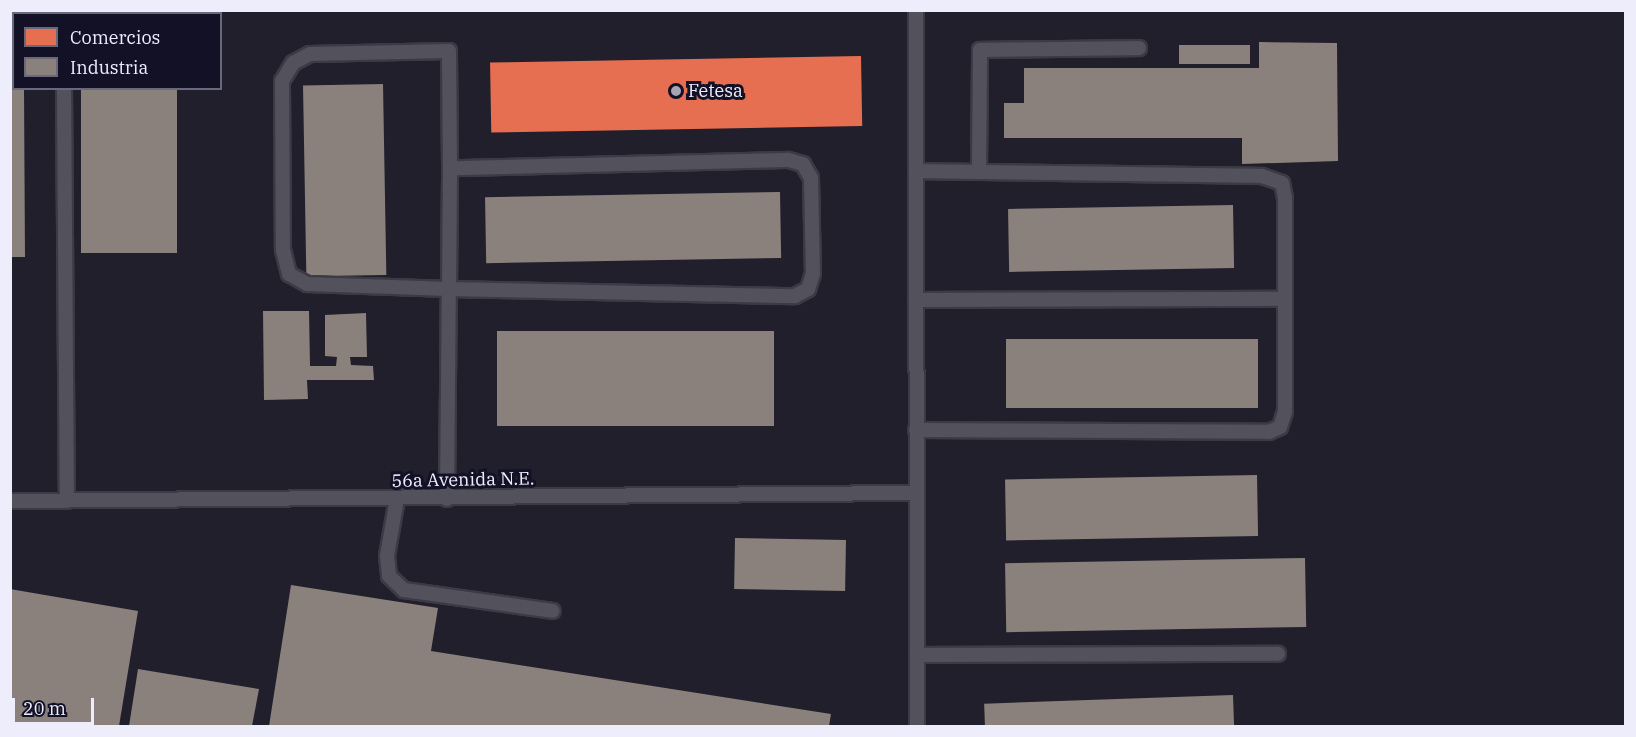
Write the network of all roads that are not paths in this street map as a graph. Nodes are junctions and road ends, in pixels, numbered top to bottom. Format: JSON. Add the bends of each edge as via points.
{"nodes":[{"id":1,"x":916,"y":10,"type":"edge"},
{"id":2,"x":1139,"y":48,"type":"dead end"},
{"id":3,"x":64,"y":90,"type":"edge"},
{"id":4,"x":450,"y":168,"type":"junction"},
{"id":5,"x":917,"y":171,"type":"junction"},
{"id":6,"x":979,"y":171,"type":"junction"},
{"id":7,"x":449,"y":289,"type":"junction"},
{"id":8,"x":1284,"y":299,"type":"junction"},
{"id":9,"x":917,"y":300,"type":"junction"},
{"id":10,"x":916,"y":430,"type":"junction"},
{"id":11,"x":915,"y":493,"type":"junction"},
{"id":12,"x":397,"y":499,"type":"junction"},
{"id":13,"x":447,"y":499,"type":"junction"},
{"id":14,"x":10,"y":501,"type":"edge"},
{"id":15,"x":67,"y":501,"type":"junction"},
{"id":16,"x":553,"y":611,"type":"dead end"},
{"id":17,"x":1278,"y":654,"type":"dead end"},
{"id":18,"x":917,"y":655,"type":"junction"},
{"id":19,"x":917,"y":726,"type":"edge"}],
"edges":[{"from":1,"to":5,"type":"lane"},
{"from":2,"to":6,"type":"lane","via":[[980,50]]},
{"from":3,"to":15,"type":"lane"},
{"from":4,"to":7,"type":"lane"},
{"from":4,"to":7,"type":"lane","via":[[449,51],[310,54],[293,63],[282,81],[283,250],[289,274],[307,284]]},
{"from":4,"to":7,"type":"lane","via":[[788,160],[803,164],[811,178],[813,274],[808,289],[795,296]]},
{"from":5,"to":6,"type":"lane"},
{"from":5,"to":9,"type":"lane"},
{"from":6,"to":8,"type":"lane","via":[[1262,176],[1281,183],[1285,198]]},
{"from":7,"to":13,"type":"lane"},
{"from":8,"to":9,"type":"lane"},
{"from":8,"to":10,"type":"lane","via":[[1285,412],[1280,427],[1269,432]]},
{"from":9,"to":10,"type":"lane"},
{"from":10,"to":11,"type":"lane"},
{"from":11,"to":13,"type":"lane","name":"56a Avenida N.E."},
{"from":11,"to":18,"type":"lane"},
{"from":12,"to":13,"type":"lane","name":"56a Avenida N.E."},
{"from":12,"to":15,"type":"lane","name":"56a Avenida N.E."},
{"from":12,"to":16,"type":"lane","via":[[387,556],[389,576],[404,590]]},
{"from":14,"to":15,"type":"lane","name":"56a Avenida N.E."},
{"from":17,"to":18,"type":"lane"},
{"from":18,"to":19,"type":"lane"}]}
